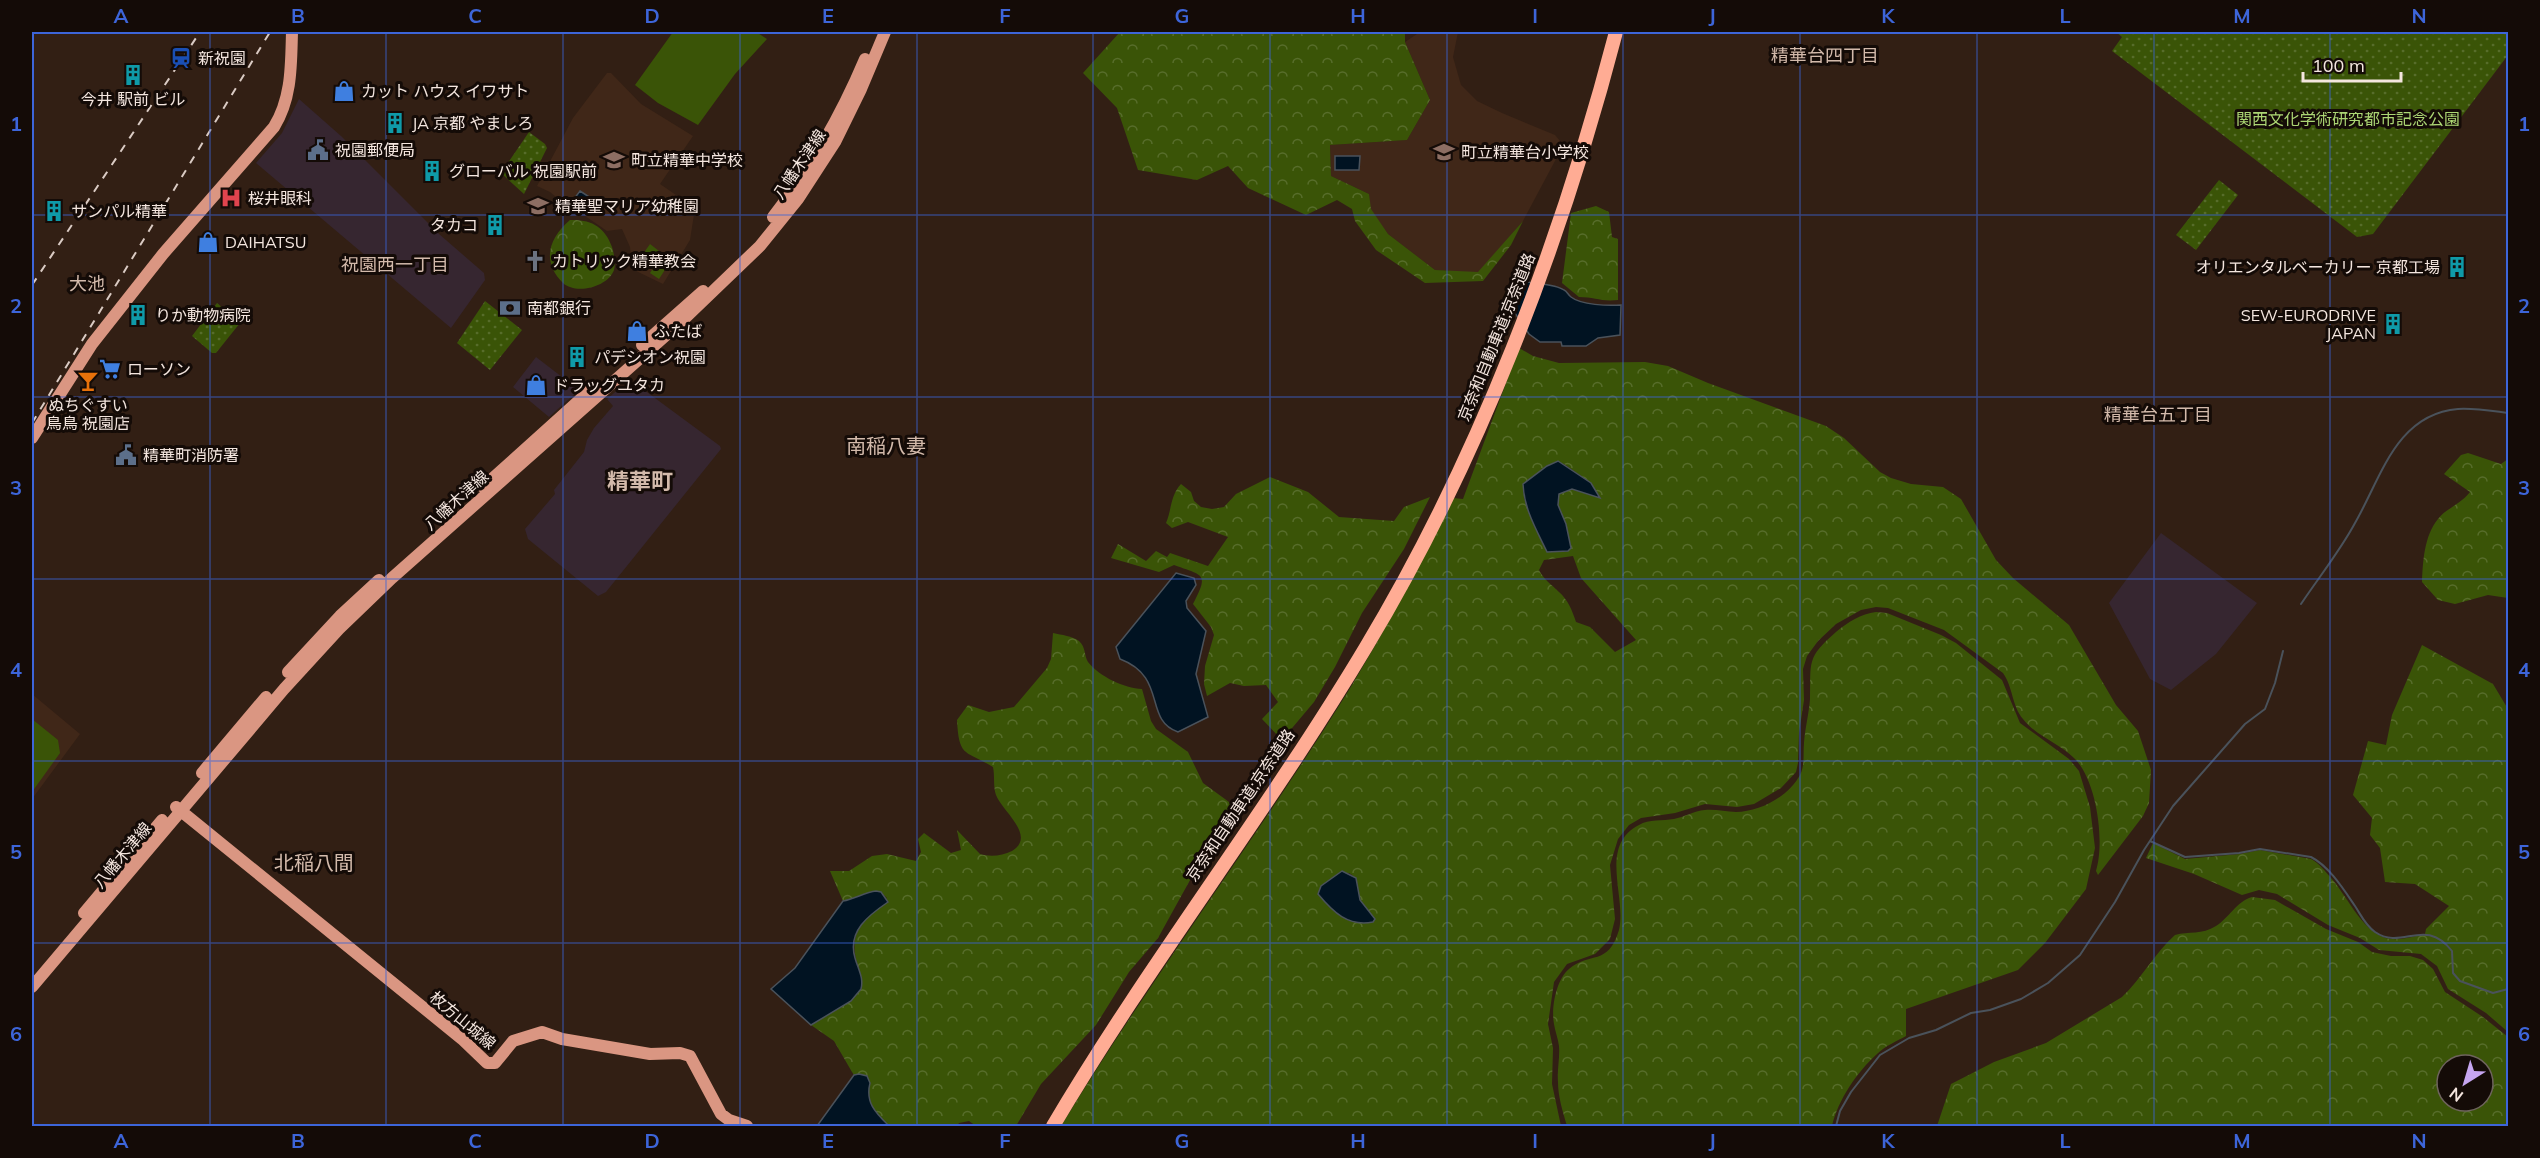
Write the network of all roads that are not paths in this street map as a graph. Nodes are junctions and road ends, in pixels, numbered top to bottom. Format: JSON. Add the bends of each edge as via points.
{"nodes":[{"id":1,"x":292,"y":32,"type":"edge"},
{"id":2,"x":876,"y":32,"type":"edge"},
{"id":3,"x":885,"y":32,"type":"edge"},
{"id":4,"x":1611,"y":32,"type":"edge"},
{"id":5,"x":1616,"y":32,"type":"edge"},
{"id":6,"x":1569,"y":189,"type":"junction"},
{"id":7,"x":32,"y":438,"type":"edge"},
{"id":8,"x":1446,"y":495,"type":"junction"},
{"id":9,"x":177,"y":808,"type":"junction"},
{"id":10,"x":32,"y":976,"type":"edge"},
{"id":11,"x":32,"y":987,"type":"edge"},
{"id":12,"x":747,"y":1126,"type":"edge"},
{"id":13,"x":1048,"y":1126,"type":"edge"},
{"id":14,"x":1053,"y":1126,"type":"edge"}],
"edges":[{"from":1,"to":7,"type":"main road","via":[[290,80],[284,107],[274,127],[163,254],[92,344]]},
{"from":2,"to":9,"type":"main road","name":"八幡木津線","via":[[828,136],[791,194],[753,241],[625,361],[339,616],[267,696]]},
{"from":3,"to":9,"type":"main road","name":"八幡木津線","via":[[835,142],[805,190],[760,246],[339,629]]},
{"from":4,"to":6,"type":"highway","name":"京奈和自動車道;京奈道路"},
{"from":5,"to":6,"type":"highway","name":"京奈和自動車道;京奈道路"},
{"from":6,"to":8,"type":"highway","name":"京奈和自動車道;京奈道路","via":[[1513,346]]},
{"from":8,"to":13,"type":"highway","name":"京奈和自動車道;京奈道路","via":[[1297,752],[1101,1040]]},
{"from":8,"to":14,"type":"highway","name":"京奈和自動車道;京奈道路","via":[[1403,581],[1342,687],[1115,1026]]},
{"from":9,"to":10,"type":"main road","name":"八幡木津線"},
{"from":9,"to":11,"type":"main road","name":"八幡木津線"},
{"from":9,"to":12,"type":"main road","name":"枚方山城線","via":[[487,1063],[495,1063],[513,1041],[542,1032],[650,1054],[680,1053],[690,1056],[721,1114]]}]}
